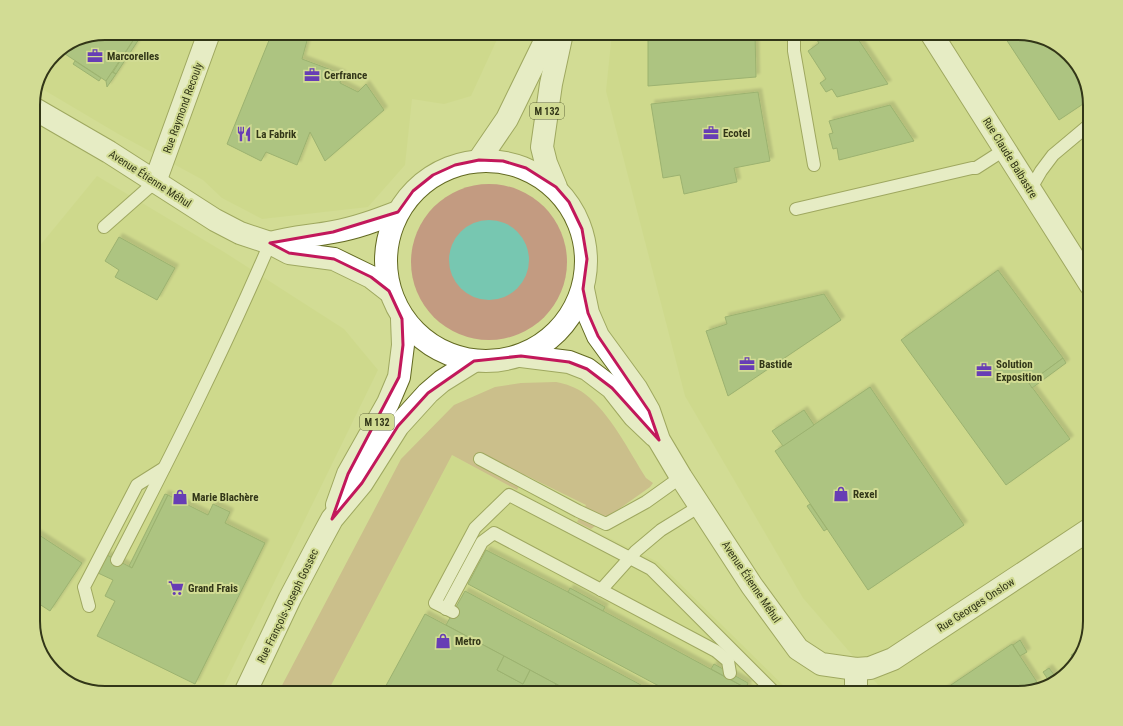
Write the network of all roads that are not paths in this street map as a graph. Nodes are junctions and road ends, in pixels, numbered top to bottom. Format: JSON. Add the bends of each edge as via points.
{"nodes":[{"id":1,"x":207,"y":40,"type":"edge"},
{"id":2,"x":546,"y":40,"type":"edge"},
{"id":3,"x":560,"y":40,"type":"edge"},
{"id":4,"x":794,"y":40,"type":"edge"},
{"id":5,"x":935,"y":40,"type":"edge"},
{"id":6,"x":40,"y":112,"type":"edge"},
{"id":7,"x":1083,"y":130,"type":"edge"},
{"id":8,"x":1004,"y":150,"type":"junction"},
{"id":9,"x":479,"y":160,"type":"junction"},
{"id":10,"x":814,"y":165,"type":"dead end"},
{"id":11,"x":156,"y":182,"type":"junction"},
{"id":12,"x":556,"y":187,"type":"junction"},
{"id":13,"x":1030,"y":190,"type":"junction"},
{"id":14,"x":796,"y":209,"type":"dead end"},
{"id":15,"x":398,"y":212,"type":"junction"},
{"id":16,"x":104,"y":227,"type":"dead end"},
{"id":17,"x":270,"y":243,"type":"junction"},
{"id":18,"x":1083,"y":273,"type":"edge"},
{"id":19,"x":583,"y":289,"type":"junction"},
{"id":20,"x":389,"y":291,"type":"junction"},
{"id":21,"x":402,"y":319,"type":"junction"},
{"id":22,"x":521,"y":356,"type":"junction"},
{"id":23,"x":474,"y":361,"type":"junction"},
{"id":24,"x":659,"y":440,"type":"junction"},
{"id":25,"x":480,"y":459,"type":"dead end"},
{"id":26,"x":165,"y":467,"type":"junction"},
{"id":27,"x":681,"y":477,"type":"junction"},
{"id":28,"x":700,"y":506,"type":"junction"},
{"id":29,"x":332,"y":520,"type":"junction"},
{"id":30,"x":1083,"y":534,"type":"edge"},
{"id":31,"x":629,"y":558,"type":"junction"},
{"id":32,"x":117,"y":560,"type":"dead end"},
{"id":33,"x":601,"y":590,"type":"junction"},
{"id":34,"x":89,"y":606,"type":"dead end"},
{"id":35,"x":856,"y":669,"type":"junction"},
{"id":36,"x":730,"y":673,"type":"dead end"},
{"id":37,"x":248,"y":686,"type":"edge"},
{"id":38,"x":768,"y":686,"type":"edge"},
{"id":39,"x":856,"y":686,"type":"edge"}],
"edges":[{"from":1,"to":11,"type":"street","name":"Rue Raymond Recouly"},
{"from":2,"to":9,"type":"street","number":"M 132","via":[[507,118]]},
{"from":3,"to":12,"type":"street","number":"M 132","via":[[542,147]]},
{"from":4,"to":10,"type":"lane"},
{"from":5,"to":8,"type":"street","name":"Rue Claude Balbastre"},
{"from":6,"to":11,"type":"street","name":"Avenue Étienne Méhul"},
{"from":7,"to":13,"type":"lane","via":[[1053,155]]},
{"from":8,"to":13,"type":"street","name":"Rue Claude Balbastre"},
{"from":8,"to":14,"type":"lane","via":[[976,168]]},
{"from":9,"to":12,"type":"street","via":[[503,161],[526,168]]},
{"from":9,"to":15,"type":"street","via":[[455,165],[433,175],[413,191]]},
{"from":11,"to":16,"type":"lane"},
{"from":11,"to":17,"type":"street","name":"Avenue Étienne Méhul","via":[[215,220],[240,233]]},
{"from":12,"to":19,"type":"street","via":[[568,202],[582,229],[587,259]]},
{"from":13,"to":18,"type":"street","name":"Rue Claude Balbastre"},
{"from":15,"to":17,"type":"street","via":[[373,222],[333,232],[287,238]]},
{"from":15,"to":20,"type":"street","via":[[389,234],[385,258]]},
{"from":17,"to":20,"type":"street","name":"Avenue Étienne Méhul","via":[[289,253],[334,259],[371,278]]},
{"from":17,"to":26,"type":"lane","via":[[246,299]]},
{"from":19,"to":22,"type":"street","via":[[572,313],[556,334]]},
{"from":19,"to":24,"type":"street","name":"Avenue Étienne Méhul","via":[[588,313],[598,336],[636,388],[649,411]]},
{"from":20,"to":21,"type":"street"},
{"from":21,"to":23,"type":"street","via":[[425,341],[448,354]]},
{"from":21,"to":29,"type":"street","name":"Rue François-Joseph Gossec","number":"M 132","via":[[404,345],[399,377],[388,403],[348,474]]},
{"from":22,"to":23,"type":"street","via":[[505,360]]},
{"from":22,"to":24,"type":"street","name":"Avenue Étienne Méhul","via":[[569,362],[587,369],[612,388],[634,416]]},
{"from":23,"to":29,"type":"street","name":"Rue François-Joseph Gossec","number":"M 132","via":[[442,381],[398,426],[362,483]]},
{"from":24,"to":27,"type":"street","name":"Avenue Étienne Méhul"},
{"from":25,"to":27,"type":"lane","via":[[606,524],[651,499]]},
{"from":26,"to":32,"type":"lane"},
{"from":26,"to":34,"type":"lane","via":[[137,485],[84,587]]},
{"from":27,"to":28,"type":"street","name":"Avenue Étienne Méhul"},
{"from":28,"to":31,"type":"lane","via":[[661,530]]},
{"from":28,"to":35,"type":"street","name":"Avenue Étienne Méhul","via":[[752,586],[798,649],[820,664]]},
{"from":29,"to":37,"type":"street","name":"Rue François-Joseph Gossec","number":"M 132","via":[[290,598]]},
{"from":30,"to":35,"type":"street","name":"Rue Georges Onslow","via":[[893,659],[870,668]]},
{"from":31,"to":33,"type":"lane"},
{"from":31,"to":33,"type":"lane","via":[[509,495],[474,528],[435,603],[449,611],[482,542],[494,533]]},
{"from":31,"to":38,"type":"lane","via":[[651,569]]},
{"from":33,"to":36,"type":"lane","via":[[716,651],[728,662]]},
{"from":35,"to":39,"type":"street"}]}
